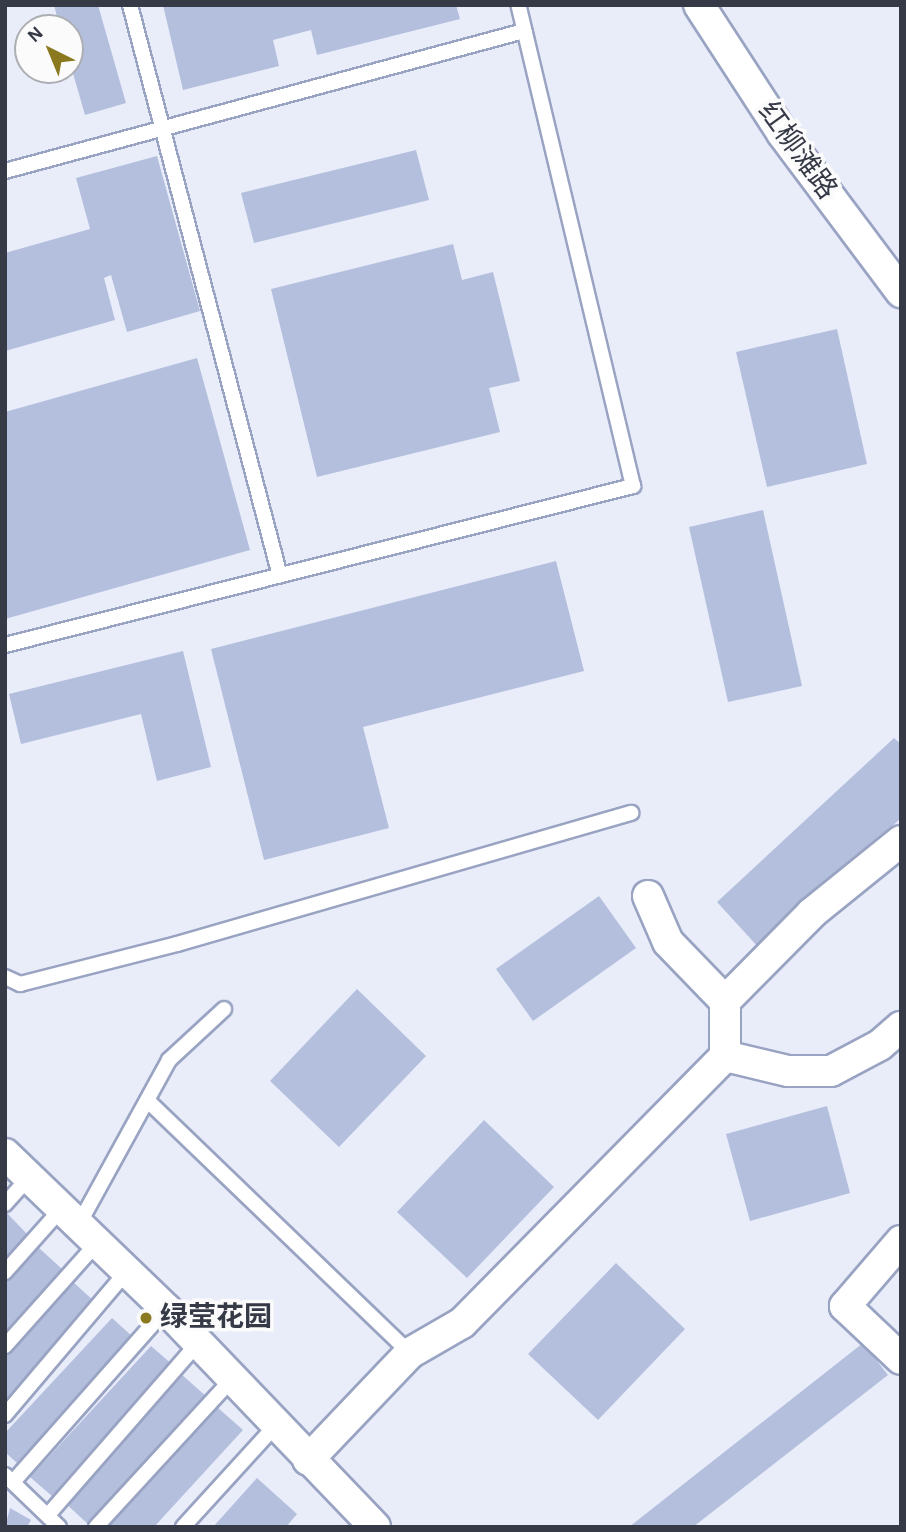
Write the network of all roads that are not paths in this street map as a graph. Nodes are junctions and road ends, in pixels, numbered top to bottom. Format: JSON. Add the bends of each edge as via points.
{"nodes":[{"id":1,"x":131,"y":5,"type":"edge"},
{"id":2,"x":518,"y":5,"type":"edge"},
{"id":3,"x":699,"y":5,"type":"edge"},
{"id":4,"x":524,"y":31,"type":"junction"},
{"id":5,"x":164,"y":128,"type":"junction"},
{"id":6,"x":5,"y":171,"type":"edge"},
{"id":7,"x":901,"y":292,"type":"edge"},
{"id":8,"x":280,"y":576,"type":"junction"},
{"id":9,"x":5,"y":645,"type":"edge"},
{"id":10,"x":631,"y":813,"type":"dead end"},
{"id":11,"x":901,"y":841,"type":"edge"},
{"id":12,"x":649,"y":896,"type":"dead end"},
{"id":13,"x":5,"y":977,"type":"edge"},
{"id":14,"x":725,"y":1001,"type":"junction"},
{"id":15,"x":224,"y":1009,"type":"dead end"},
{"id":16,"x":901,"y":1027,"type":"edge"},
{"id":17,"x":725,"y":1056,"type":"junction"},
{"id":18,"x":148,"y":1101,"type":"junction"},
{"id":19,"x":5,"y":1154,"type":"edge"},
{"id":20,"x":29,"y":1177,"type":"junction"},
{"id":21,"x":5,"y":1204,"type":"edge"},
{"id":22,"x":80,"y":1225,"type":"junction"},
{"id":23,"x":901,"y":1241,"type":"edge"},
{"id":24,"x":128,"y":1270,"type":"junction"},
{"id":25,"x":5,"y":1272,"type":"edge"},
{"id":26,"x":166,"y":1308,"type":"junction"},
{"id":27,"x":198,"y":1343,"type":"junction"},
{"id":28,"x":5,"y":1346,"type":"edge"},
{"id":29,"x":410,"y":1353,"type":"junction"},
{"id":30,"x":901,"y":1359,"type":"edge"},
{"id":31,"x":232,"y":1379,"type":"junction"},
{"id":32,"x":5,"y":1415,"type":"edge"},
{"id":33,"x":276,"y":1425,"type":"junction"},
{"id":34,"x":308,"y":1460,"type":"junction"},
{"id":35,"x":9,"y":1478,"type":"edge"},
{"id":36,"x":47,"y":1516,"type":"junction"},
{"id":37,"x":366,"y":1524,"type":"edge"},
{"id":38,"x":59,"y":1527,"type":"edge"},
{"id":39,"x":96,"y":1527,"type":"edge"},
{"id":40,"x":183,"y":1527,"type":"edge"}],
"edges":[{"from":1,"to":5,"type":"lane"},
{"from":2,"to":4,"type":"lane"},
{"from":3,"to":7,"type":"street","name":"红柳滩路","via":[[782,133]]},
{"from":4,"to":5,"type":"lane"},
{"from":4,"to":8,"type":"lane","via":[[633,486]]},
{"from":5,"to":6,"type":"lane"},
{"from":5,"to":8,"type":"lane"},
{"from":8,"to":9,"type":"lane"},
{"from":10,"to":13,"type":"lane","via":[[177,944],[20,984]]},
{"from":11,"to":14,"type":"street","via":[[812,913]]},
{"from":12,"to":14,"type":"street","via":[[668,942]]},
{"from":14,"to":17,"type":"street"},
{"from":15,"to":18,"type":"lane","via":[[169,1060]]},
{"from":16,"to":17,"type":"street","via":[[880,1045],[831,1070],[788,1071]]},
{"from":17,"to":29,"type":"street","via":[[462,1323]]},
{"from":18,"to":22,"type":"lane"},
{"from":18,"to":29,"type":"lane"},
{"from":19,"to":20,"type":"street"},
{"from":20,"to":21,"type":"lane"},
{"from":20,"to":22,"type":"street"},
{"from":22,"to":24,"type":"street"},
{"from":22,"to":25,"type":"lane"},
{"from":22,"to":28,"type":"lane"},
{"from":23,"to":30,"type":"street","via":[[845,1306]]},
{"from":24,"to":26,"type":"street"},
{"from":24,"to":32,"type":"lane"},
{"from":26,"to":27,"type":"street"},
{"from":26,"to":35,"type":"lane"},
{"from":27,"to":31,"type":"street"},
{"from":27,"to":36,"type":"lane"},
{"from":29,"to":34,"type":"street"},
{"from":31,"to":33,"type":"street"},
{"from":31,"to":39,"type":"lane"},
{"from":33,"to":34,"type":"street"},
{"from":33,"to":40,"type":"lane"},
{"from":34,"to":37,"type":"street"},
{"from":35,"to":36,"type":"lane"},
{"from":36,"to":38,"type":"lane"}]}
